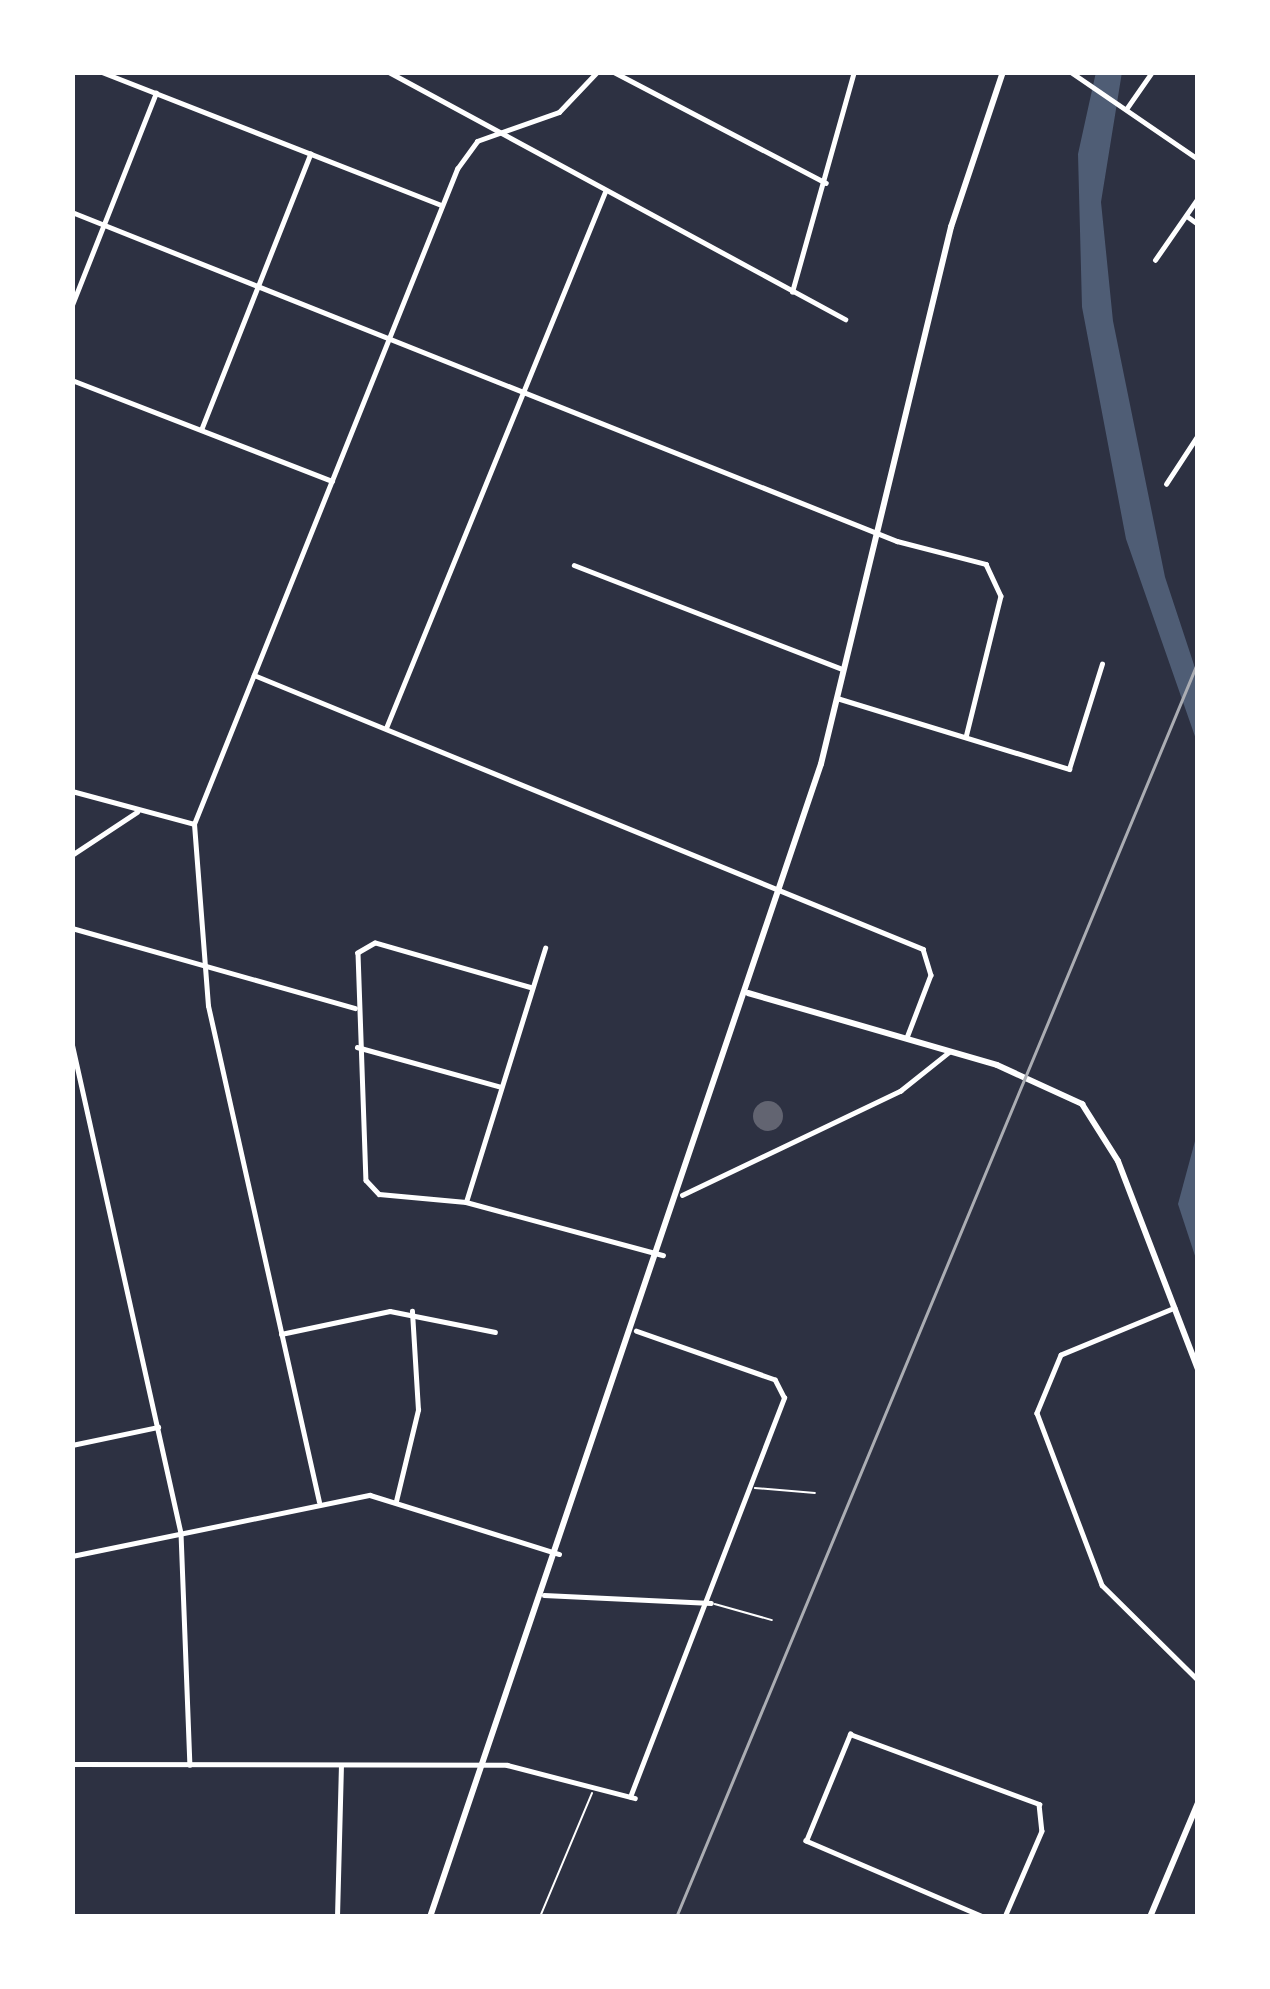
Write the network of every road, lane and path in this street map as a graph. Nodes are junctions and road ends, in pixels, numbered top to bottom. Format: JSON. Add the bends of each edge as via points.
{"nodes":[{"id":1,"x":102,"y":72,"type":"edge"},
{"id":2,"x":388,"y":72,"type":"edge"},
{"id":3,"x":597,"y":72,"type":"edge"},
{"id":4,"x":614,"y":72,"type":"edge"},
{"id":5,"x":854,"y":72,"type":"edge"},
{"id":6,"x":1004,"y":72,"type":"edge"},
{"id":7,"x":1071,"y":72,"type":"edge"},
{"id":8,"x":1152,"y":72,"type":"edge"},
{"id":9,"x":155,"y":93,"type":"junction"},
{"id":10,"x":1127,"y":108,"type":"junction"},
{"id":11,"x":502,"y":135,"type":"junction"},
{"id":12,"x":310,"y":154,"type":"junction"},
{"id":13,"x":1198,"y":159,"type":"edge"},
{"id":14,"x":826,"y":183,"type":"junction"},
{"id":15,"x":605,"y":192,"type":"junction"},
{"id":16,"x":1198,"y":198,"type":"edge"},
{"id":17,"x":441,"y":206,"type":"junction"},
{"id":18,"x":72,"y":212,"type":"edge"},
{"id":19,"x":1187,"y":216,"type":"junction"},
{"id":20,"x":1198,"y":224,"type":"edge"},
{"id":21,"x":104,"y":225,"type":"junction"},
{"id":22,"x":1155,"y":260,"type":"dead end"},
{"id":23,"x":259,"y":286,"type":"junction"},
{"id":24,"x":792,"y":292,"type":"junction"},
{"id":25,"x":72,"y":305,"type":"edge"},
{"id":26,"x":845,"y":319,"type":"dead end"},
{"id":27,"x":388,"y":337,"type":"junction"},
{"id":28,"x":72,"y":380,"type":"edge"},
{"id":29,"x":520,"y":389,"type":"junction"},
{"id":30,"x":201,"y":430,"type":"junction"},
{"id":31,"x":1198,"y":435,"type":"edge"},
{"id":32,"x":332,"y":481,"type":"junction"},
{"id":33,"x":1166,"y":484,"type":"dead end"},
{"id":34,"x":877,"y":532,"type":"junction"},
{"id":35,"x":574,"y":565,"type":"dead end"},
{"id":36,"x":1102,"y":664,"type":"dead end"},
{"id":37,"x":844,"y":670,"type":"junction"},
{"id":38,"x":254,"y":675,"type":"junction"},
{"id":39,"x":837,"y":698,"type":"junction"},
{"id":40,"x":386,"y":728,"type":"junction"},
{"id":41,"x":966,"y":737,"type":"junction"},
{"id":42,"x":72,"y":790,"type":"edge"},
{"id":43,"x":140,"y":810,"type":"junction"},
{"id":44,"x":194,"y":824,"type":"junction"},
{"id":45,"x":72,"y":855,"type":"edge"},
{"id":46,"x":781,"y":888,"type":"junction"},
{"id":47,"x":72,"y":928,"type":"edge"},
{"id":48,"x":544,"y":948,"type":"dead end"},
{"id":49,"x":201,"y":966,"type":"junction"},
{"id":50,"x":532,"y":988,"type":"junction"},
{"id":51,"x":747,"y":992,"type":"junction"},
{"id":52,"x":355,"y":1008,"type":"junction"},
{"id":53,"x":907,"y":1038,"type":"junction"},
{"id":54,"x":72,"y":1043,"type":"edge"},
{"id":55,"x":357,"y":1047,"type":"junction"},
{"id":56,"x":949,"y":1051,"type":"junction"},
{"id":57,"x":502,"y":1087,"type":"junction"},
{"id":58,"x":682,"y":1195,"type":"junction"},
{"id":59,"x":466,"y":1202,"type":"junction"},
{"id":60,"x":663,"y":1255,"type":"junction"},
{"id":61,"x":1175,"y":1308,"type":"junction"},
{"id":62,"x":412,"y":1311,"type":"junction"},
{"id":63,"x":636,"y":1331,"type":"junction"},
{"id":64,"x":496,"y":1332,"type":"dead end"},
{"id":65,"x":281,"y":1334,"type":"junction"},
{"id":66,"x":1198,"y":1369,"type":"edge"},
{"id":67,"x":158,"y":1427,"type":"junction"},
{"id":68,"x":72,"y":1445,"type":"edge"},
{"id":69,"x":752,"y":1488,"type":"junction"},
{"id":70,"x":814,"y":1493,"type":"dead end"},
{"id":71,"x":395,"y":1501,"type":"junction"},
{"id":72,"x":319,"y":1502,"type":"junction"},
{"id":73,"x":181,"y":1533,"type":"junction"},
{"id":74,"x":559,"y":1554,"type":"junction"},
{"id":75,"x":72,"y":1556,"type":"edge"},
{"id":76,"x":544,"y":1595,"type":"junction"},
{"id":77,"x":711,"y":1603,"type":"junction"},
{"id":78,"x":772,"y":1620,"type":"dead end"},
{"id":79,"x":1198,"y":1681,"type":"edge"},
{"id":80,"x":72,"y":1764,"type":"edge"},
{"id":81,"x":482,"y":1764,"type":"junction"},
{"id":82,"x":190,"y":1765,"type":"junction"},
{"id":83,"x":340,"y":1765,"type":"junction"},
{"id":84,"x":594,"y":1787,"type":"junction"},
{"id":85,"x":1198,"y":1803,"type":"edge"},
{"id":86,"x":337,"y":1917,"type":"edge"},
{"id":87,"x":430,"y":1917,"type":"edge"},
{"id":88,"x":541,"y":1917,"type":"edge"},
{"id":89,"x":983,"y":1917,"type":"edge"},
{"id":90,"x":1005,"y":1917,"type":"edge"},
{"id":91,"x":1150,"y":1917,"type":"edge"}],
"edges":[{"from":1,"to":9,"type":"street"},
{"from":2,"to":11,"type":"street"},
{"from":3,"to":11,"type":"street","via":[[560,112]]},
{"from":4,"to":14,"type":"street"},
{"from":5,"to":14,"type":"street"},
{"from":6,"to":34,"type":"main road","via":[[963,181]]},
{"from":7,"to":10,"type":"street"},
{"from":8,"to":10,"type":"street"},
{"from":9,"to":12,"type":"street"},
{"from":9,"to":21,"type":"street"},
{"from":10,"to":13,"type":"street"},
{"from":11,"to":15,"type":"street"},
{"from":11,"to":17,"type":"street","via":[[472,145]]},
{"from":12,"to":17,"type":"street"},
{"from":12,"to":23,"type":"street"},
{"from":14,"to":24,"type":"street"},
{"from":15,"to":24,"type":"street"},
{"from":15,"to":29,"type":"street"},
{"from":16,"to":19,"type":"street"},
{"from":17,"to":27,"type":"street"},
{"from":18,"to":21,"type":"street"},
{"from":19,"to":20,"type":"street"},
{"from":19,"to":22,"type":"street"},
{"from":21,"to":23,"type":"street"},
{"from":21,"to":25,"type":"street"},
{"from":23,"to":27,"type":"street"},
{"from":23,"to":30,"type":"street"},
{"from":24,"to":26,"type":"street"},
{"from":27,"to":29,"type":"street"},
{"from":27,"to":32,"type":"street"},
{"from":28,"to":30,"type":"street"},
{"from":29,"to":34,"type":"street"},
{"from":29,"to":40,"type":"street"},
{"from":30,"to":32,"type":"street"},
{"from":31,"to":33,"type":"street"},
{"from":32,"to":38,"type":"street"},
{"from":34,"to":37,"type":"main road"},
{"from":34,"to":41,"type":"street","via":[[980,562],[1001,582]]},
{"from":35,"to":37,"type":"street"},
{"from":36,"to":41,"type":"street","via":[[1070,770]]},
{"from":37,"to":39,"type":"main road"},
{"from":38,"to":40,"type":"street"},
{"from":38,"to":44,"type":"street"},
{"from":39,"to":41,"type":"street"},
{"from":39,"to":46,"type":"main road"},
{"from":40,"to":46,"type":"street"},
{"from":42,"to":43,"type":"street"},
{"from":43,"to":44,"type":"street"},
{"from":43,"to":45,"type":"street"},
{"from":44,"to":49,"type":"street"},
{"from":46,"to":51,"type":"main road"},
{"from":46,"to":53,"type":"street","via":[[928,954]]},
{"from":47,"to":49,"type":"street"},
{"from":48,"to":50,"type":"street"},
{"from":49,"to":52,"type":"street"},
{"from":49,"to":65,"type":"street"},
{"from":50,"to":52,"type":"street","via":[[362,948]]},
{"from":50,"to":57,"type":"street"},
{"from":51,"to":53,"type":"main road"},
{"from":51,"to":58,"type":"main road"},
{"from":52,"to":55,"type":"street"},
{"from":53,"to":56,"type":"main road"},
{"from":54,"to":67,"type":"street"},
{"from":55,"to":57,"type":"street"},
{"from":55,"to":59,"type":"street","via":[[369,1186]]},
{"from":56,"to":58,"type":"street","via":[[900,1091]]},
{"from":56,"to":61,"type":"main road","via":[[1056,1087],[1109,1140]]},
{"from":57,"to":59,"type":"street"},
{"from":58,"to":60,"type":"main road"},
{"from":59,"to":60,"type":"street"},
{"from":60,"to":63,"type":"main road"},
{"from":61,"to":66,"type":"main road"},
{"from":61,"to":79,"type":"street","via":[[1073,1349],[1045,1374],[1040,1431],[1102,1585]]},
{"from":62,"to":64,"type":"street"},
{"from":62,"to":65,"type":"street"},
{"from":62,"to":71,"type":"street","via":[[418,1410]]},
{"from":63,"to":69,"type":"street","via":[[780,1385]]},
{"from":63,"to":74,"type":"main road"},
{"from":65,"to":72,"type":"street"},
{"from":67,"to":68,"type":"street"},
{"from":67,"to":73,"type":"street"},
{"from":69,"to":70,"type":"lane"},
{"from":69,"to":77,"type":"street"},
{"from":71,"to":72,"type":"street"},
{"from":71,"to":74,"type":"street"},
{"from":72,"to":73,"type":"street"},
{"from":73,"to":75,"type":"street"},
{"from":73,"to":82,"type":"street"},
{"from":74,"to":76,"type":"main road"},
{"from":76,"to":77,"type":"street"},
{"from":76,"to":81,"type":"main road"},
{"from":77,"to":78,"type":"lane"},
{"from":77,"to":84,"type":"street","via":[[632,1798]]},
{"from":80,"to":82,"type":"street"},
{"from":81,"to":83,"type":"street"},
{"from":81,"to":84,"type":"street"},
{"from":81,"to":87,"type":"main road"},
{"from":82,"to":83,"type":"street"},
{"from":83,"to":86,"type":"street"},
{"from":84,"to":88,"type":"lane"},
{"from":85,"to":91,"type":"main road"},
{"from":89,"to":90,"type":"street","via":[[804,1836],[845,1738],[862,1731],[891,1741],[1010,1789],[1044,1818]]}]}
